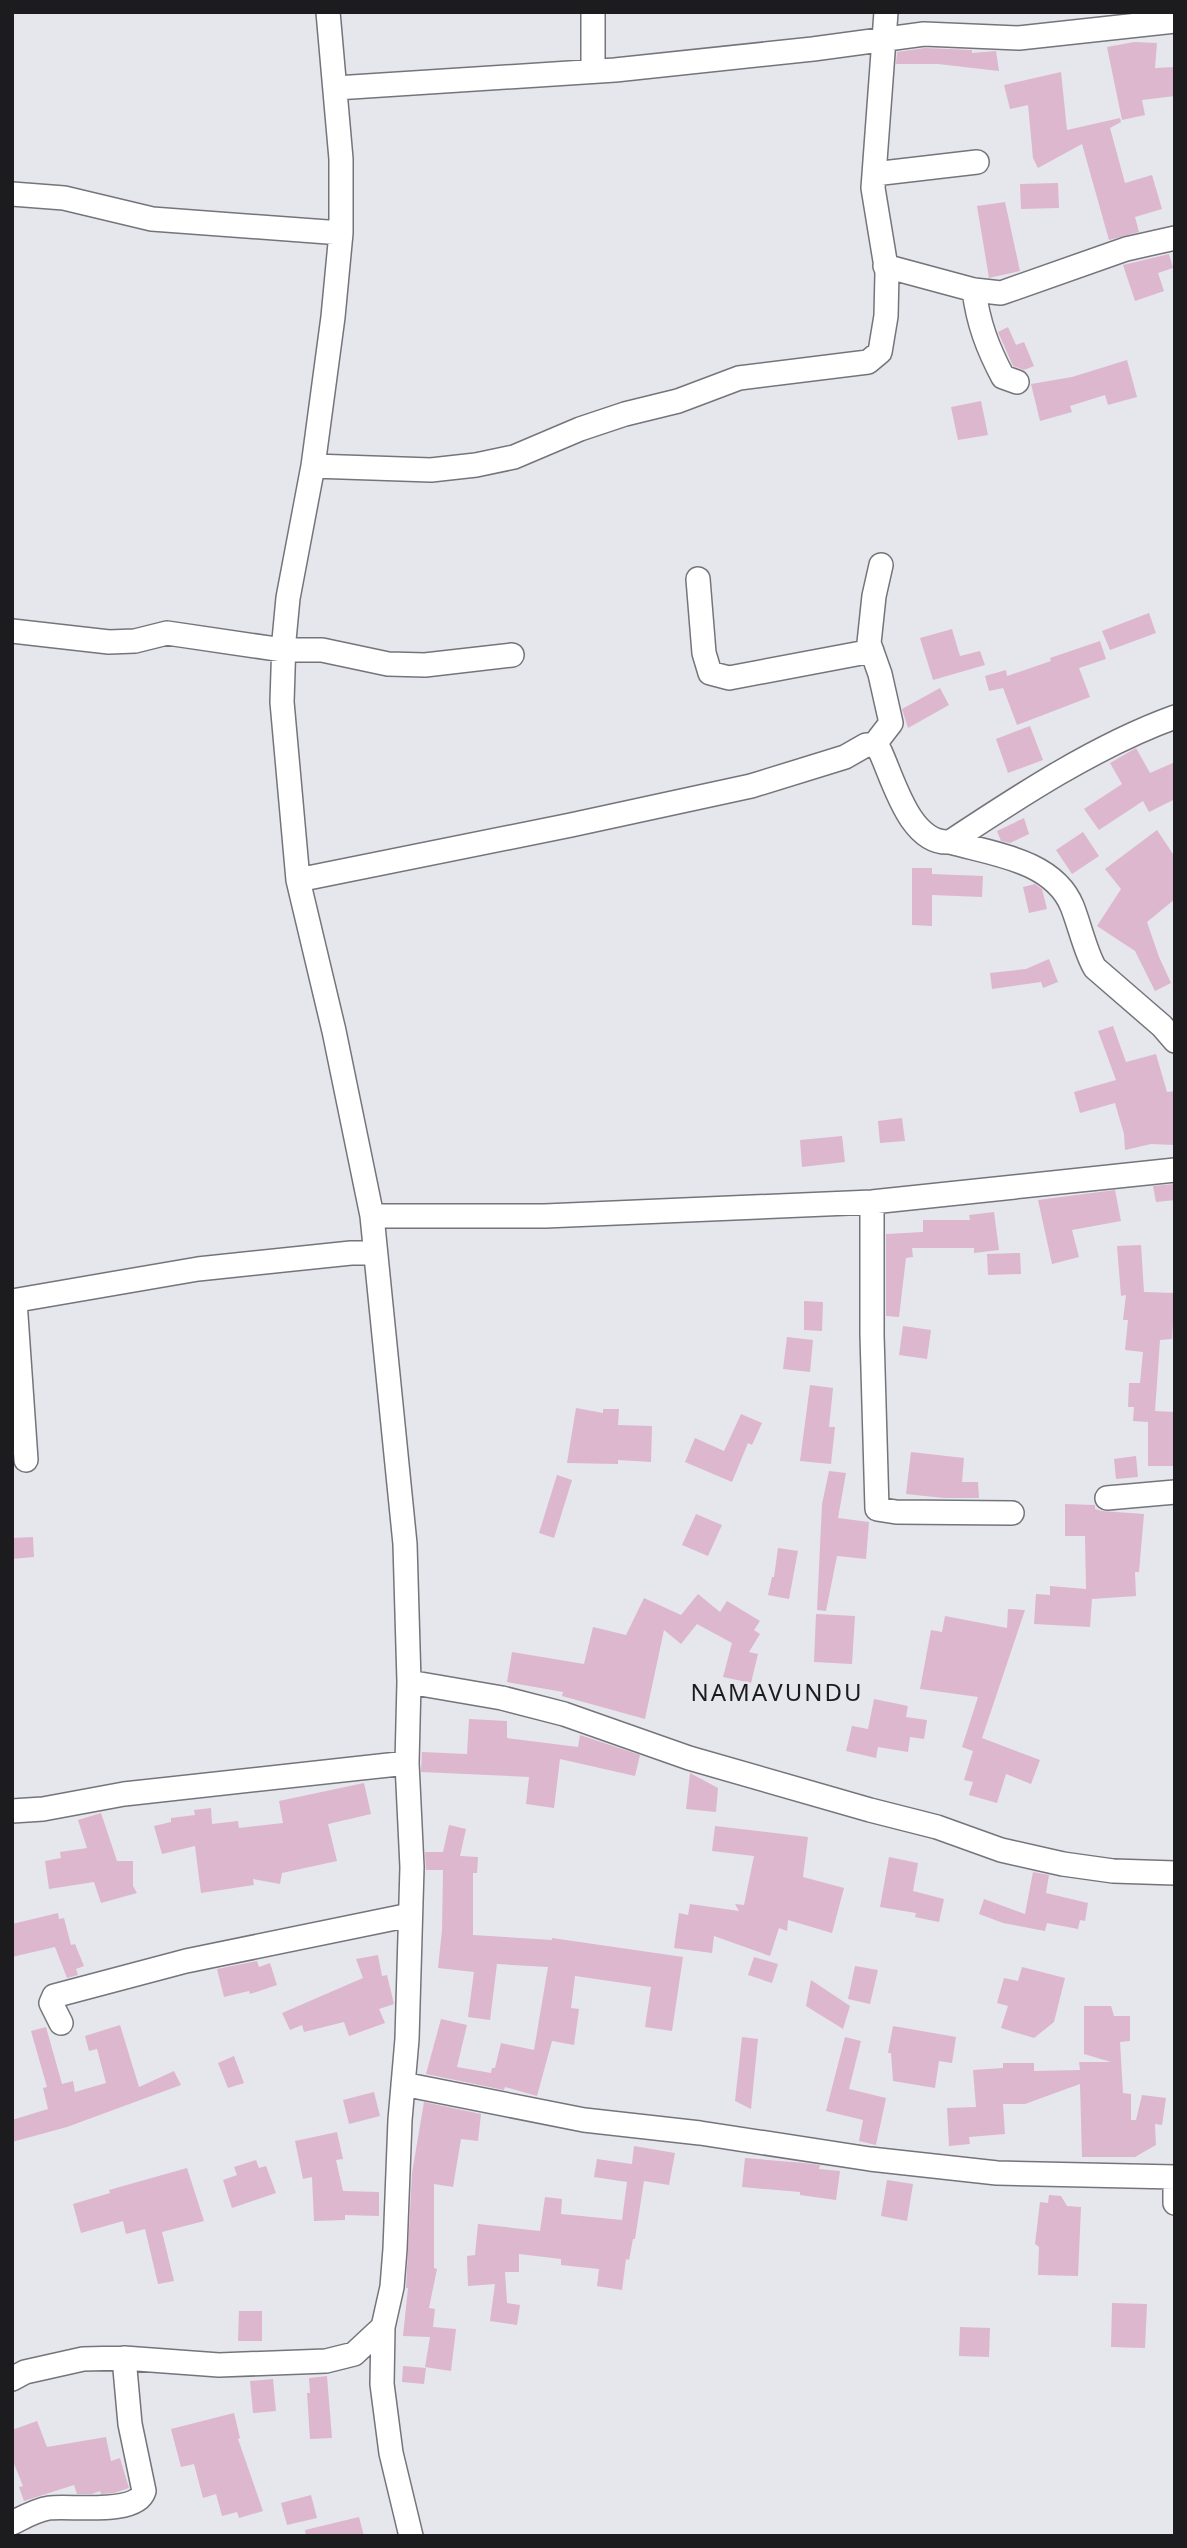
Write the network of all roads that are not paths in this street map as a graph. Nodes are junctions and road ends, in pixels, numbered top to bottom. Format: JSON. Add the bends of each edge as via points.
{"nodes":[{"id":1,"x":328,"y":12,"type":"edge"},
{"id":2,"x":593,"y":12,"type":"edge"},
{"id":3,"x":886,"y":12,"type":"edge"},
{"id":4,"x":1175,"y":21,"type":"edge"},
{"id":5,"x":885,"y":39,"type":"junction"},
{"id":6,"x":593,"y":71,"type":"junction"},
{"id":7,"x":336,"y":88,"type":"junction"},
{"id":8,"x":977,"y":162,"type":"dead end"},
{"id":9,"x":874,"y":174,"type":"junction"},
{"id":10,"x":12,"y":194,"type":"edge"},
{"id":11,"x":341,"y":233,"type":"junction"},
{"id":12,"x":1175,"y":238,"type":"edge"},
{"id":13,"x":886,"y":266,"type":"junction"},
{"id":14,"x":974,"y":290,"type":"junction"},
{"id":15,"x":1017,"y":382,"type":"dead end"},
{"id":16,"x":313,"y":466,"type":"junction"},
{"id":17,"x":881,"y":565,"type":"dead end"},
{"id":18,"x":698,"y":579,"type":"dead end"},
{"id":19,"x":12,"y":631,"type":"edge"},
{"id":20,"x":283,"y":650,"type":"junction"},
{"id":21,"x":872,"y":651,"type":"junction"},
{"id":22,"x":512,"y":655,"type":"dead end"},
{"id":23,"x":1175,"y":717,"type":"edge"},
{"id":24,"x":874,"y":746,"type":"junction"},
{"id":25,"x":950,"y":842,"type":"junction"},
{"id":26,"x":298,"y":880,"type":"junction"},
{"id":27,"x":1174,"y":1039,"type":"edge"},
{"id":28,"x":1175,"y":1170,"type":"edge"},
{"id":29,"x":872,"y":1202,"type":"junction"},
{"id":30,"x":372,"y":1216,"type":"junction"},
{"id":31,"x":375,"y":1253,"type":"junction"},
{"id":32,"x":14,"y":1301,"type":"edge"},
{"id":33,"x":26,"y":1460,"type":"dead end"},
{"id":34,"x":1175,"y":1492,"type":"edge"},
{"id":35,"x":1107,"y":1498,"type":"dead end"},
{"id":36,"x":1012,"y":1514,"type":"dead end"},
{"id":37,"x":409,"y":1682,"type":"junction"},
{"id":38,"x":407,"y":1763,"type":"junction"},
{"id":39,"x":12,"y":1811,"type":"edge"},
{"id":40,"x":1175,"y":1873,"type":"edge"},
{"id":41,"x":410,"y":1915,"type":"junction"},
{"id":42,"x":61,"y":2023,"type":"dead end"},
{"id":43,"x":403,"y":2084,"type":"junction"},
{"id":44,"x":1175,"y":2177,"type":"edge"},
{"id":45,"x":1175,"y":2192,"type":"edge"},
{"id":46,"x":1175,"y":2203,"type":"edge"},
{"id":47,"x":383,"y":2327,"type":"junction"},
{"id":48,"x":124,"y":2358,"type":"junction"},
{"id":49,"x":12,"y":2379,"type":"edge"},
{"id":50,"x":12,"y":2523,"type":"edge"},
{"id":51,"x":411,"y":2536,"type":"edge"}],
"edges":[{"from":1,"to":7,"type":"street"},
{"from":2,"to":6,"type":"street"},
{"from":3,"to":5,"type":"street"},
{"from":4,"to":5,"type":"street","via":[[1018,38],[924,34]]},
{"from":5,"to":6,"type":"street"},
{"from":5,"to":9,"type":"street"},
{"from":6,"to":7,"type":"street"},
{"from":7,"to":11,"type":"street"},
{"from":8,"to":9,"type":"street"},
{"from":9,"to":13,"type":"street"},
{"from":10,"to":11,"type":"street","via":[[64,198],[152,219]]},
{"from":11,"to":16,"type":"street"},
{"from":12,"to":14,"type":"street","via":[[1126,249],[1001,293]]},
{"from":13,"to":14,"type":"street"},
{"from":13,"to":16,"type":"street","via":[[880,352],[868,362],[740,378],[580,429],[514,457],[477,465],[431,470]]},
{"from":14,"to":15,"type":"street","via":[[987,347],[1003,377]]},
{"from":16,"to":20,"type":"street"},
{"from":17,"to":21,"type":"street","via":[[870,625]]},
{"from":18,"to":21,"type":"street","via":[[710,673],[729,678]]},
{"from":19,"to":20,"type":"street","via":[[110,642],[167,633]]},
{"from":20,"to":22,"type":"street","via":[[322,650],[388,664],[425,665]]},
{"from":20,"to":26,"type":"street","via":[[282,702]]},
{"from":21,"to":24,"type":"street","via":[[891,723]]},
{"from":23,"to":25,"type":"street","via":[[1056,776]]},
{"from":24,"to":25,"type":"street","via":[[912,823],[925,836]]},
{"from":24,"to":26,"type":"street","via":[[751,786]]},
{"from":25,"to":27,"type":"street","via":[[1024,863],[1063,888],[1095,968]]},
{"from":26,"to":30,"type":"street"},
{"from":28,"to":29,"type":"street"},
{"from":29,"to":30,"type":"street","via":[[545,1216]]},
{"from":29,"to":36,"type":"street","via":[[877,1509]]},
{"from":30,"to":31,"type":"street"},
{"from":31,"to":32,"type":"street","via":[[198,1269]]},
{"from":31,"to":37,"type":"street","via":[[405,1544]]},
{"from":32,"to":33,"type":"street"},
{"from":34,"to":35,"type":"street"},
{"from":37,"to":38,"type":"street"},
{"from":37,"to":40,"type":"street","via":[[564,1714],[689,1758],[1001,1850],[1113,1871]]},
{"from":38,"to":39,"type":"street"},
{"from":38,"to":41,"type":"street"},
{"from":41,"to":42,"type":"street","via":[[186,1961],[54,1996],[51,2003]]},
{"from":41,"to":43,"type":"street"},
{"from":43,"to":44,"type":"street","via":[[584,2120],[870,2159],[997,2173]]},
{"from":43,"to":47,"type":"street","via":[[392,2287]]},
{"from":45,"to":46,"type":"street"},
{"from":47,"to":48,"type":"street","via":[[354,2354],[326,2361],[219,2365]]},
{"from":47,"to":51,"type":"street","via":[[382,2384],[389,2439]]},
{"from":48,"to":49,"type":"street","via":[[83,2359]]},
{"from":48,"to":50,"type":"street","via":[[144,2491],[141,2498],[117,2506],[49,2508]]}]}
